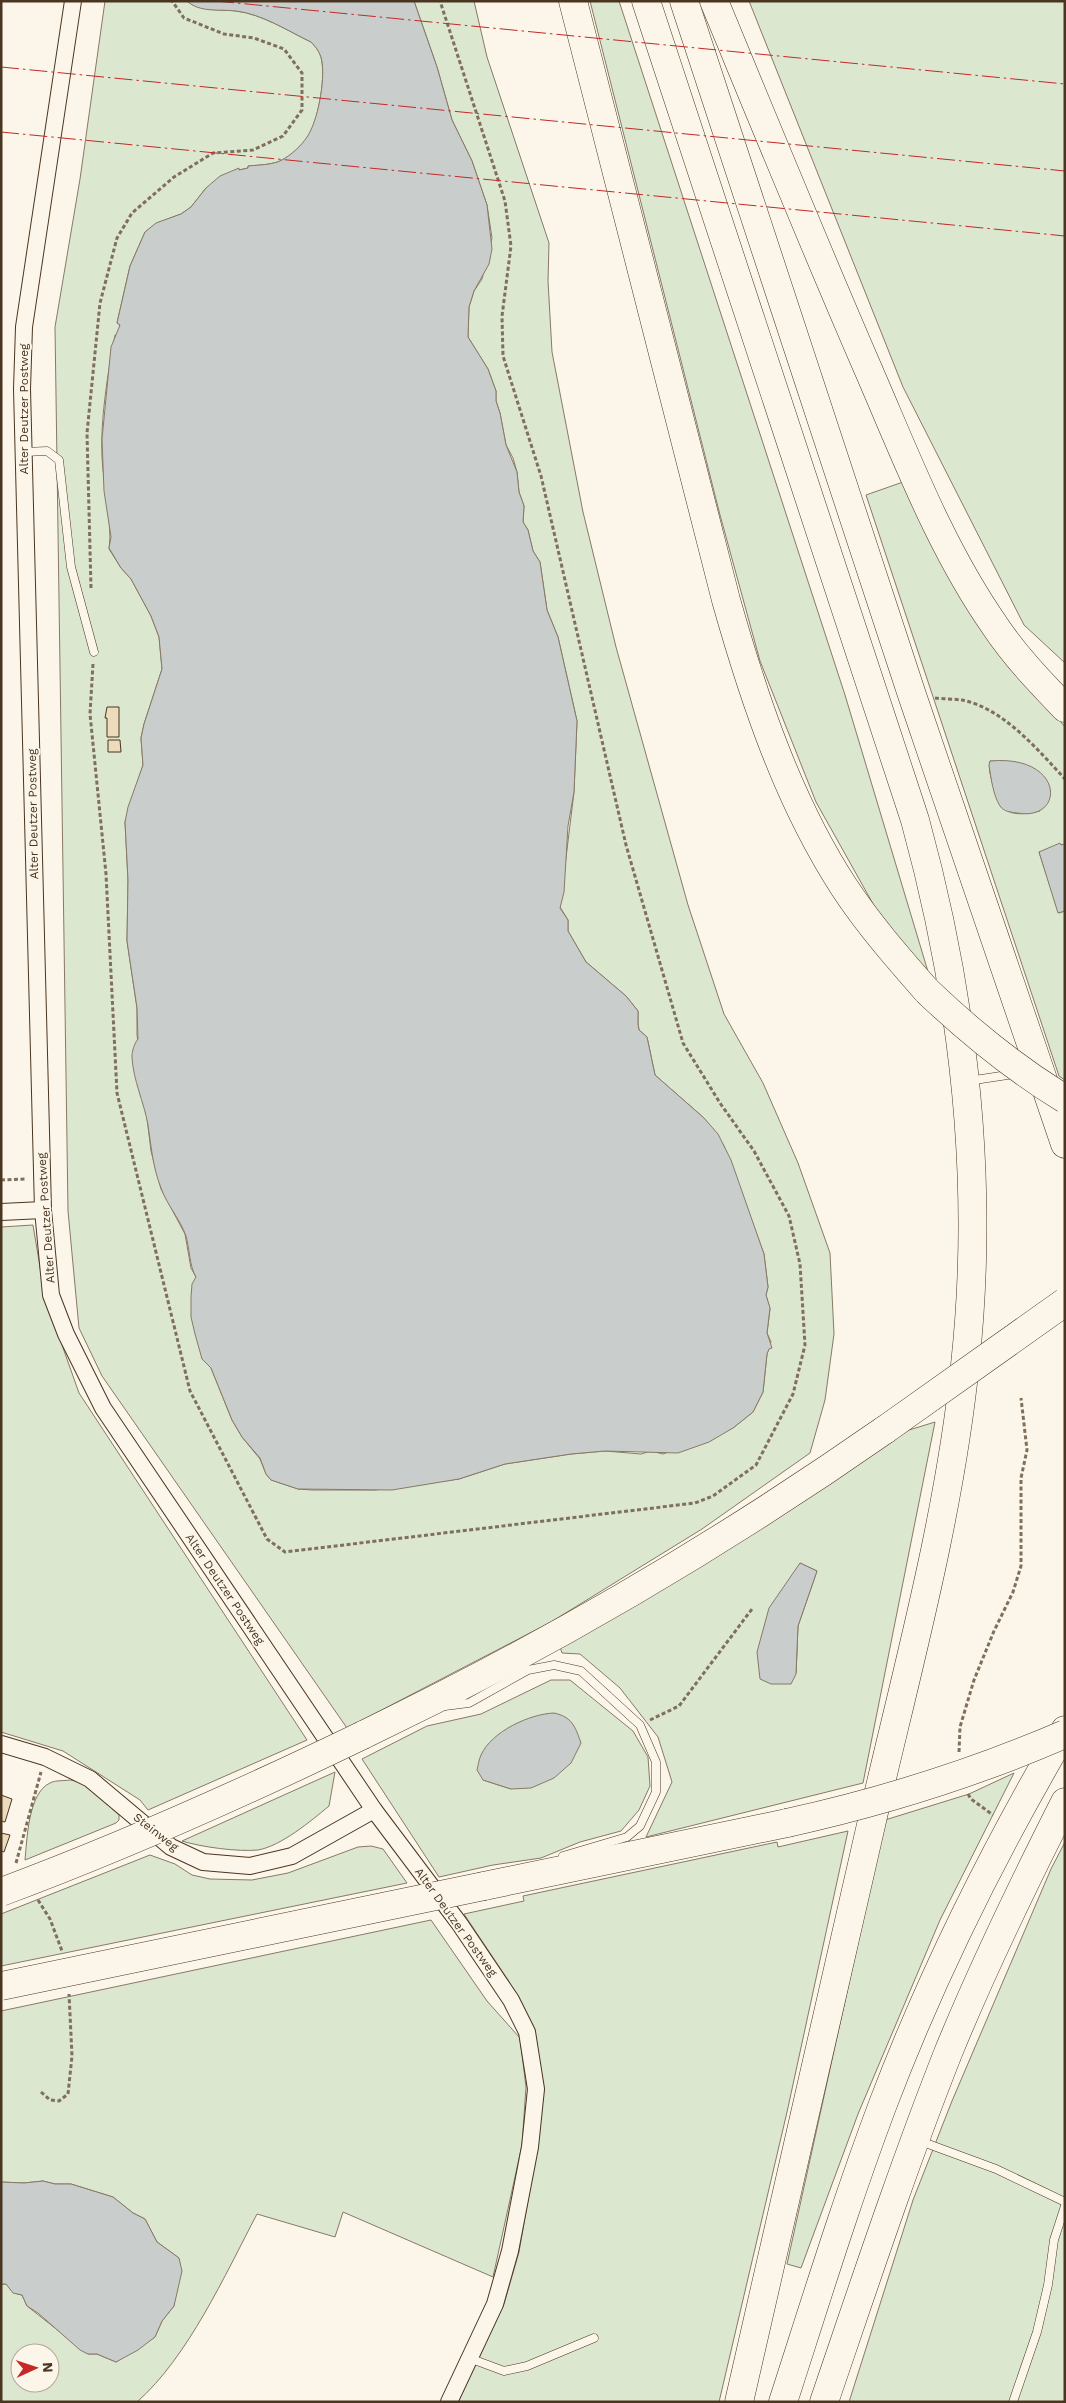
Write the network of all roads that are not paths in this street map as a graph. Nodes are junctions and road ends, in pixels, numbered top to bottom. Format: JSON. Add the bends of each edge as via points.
{"nodes":[{"id":1,"x":73,"y":1,"type":"edge"},
{"id":2,"x":572,"y":1,"type":"edge"},
{"id":3,"x":646,"y":1,"type":"edge"},
{"id":4,"x":684,"y":1,"type":"edge"},
{"id":5,"x":714,"y":1,"type":"edge"},
{"id":6,"x":24,"y":452,"type":"junction"},
{"id":7,"x":94,"y":652,"type":"road end"},
{"id":8,"x":1065,"y":708,"type":"edge"},
{"id":9,"x":1041,"y":1070,"type":"junction"},
{"id":10,"x":967,"y":1081,"type":"junction"},
{"id":11,"x":1065,"y":1099,"type":"edge"},
{"id":12,"x":1065,"y":1144,"type":"edge"},
{"id":13,"x":43,"y":1210,"type":"junction"},
{"id":14,"x":1,"y":1212,"type":"edge"},
{"id":15,"x":1065,"y":1302,"type":"edge"},
{"id":16,"x":419,"y":1708,"type":"junction"},
{"id":17,"x":1065,"y":1732,"type":"edge"},
{"id":18,"x":1,"y":1744,"type":"edge"},
{"id":19,"x":1065,"y":1802,"type":"edge"},
{"id":20,"x":374,"y":1810,"type":"junction"},
{"id":21,"x":558,"y":1870,"type":"junction"},
{"id":22,"x":8,"y":1882,"type":"edge"},
{"id":23,"x":1,"y":1898,"type":"edge"},
{"id":24,"x":1,"y":1986,"type":"edge"},
{"id":25,"x":916,"y":2139,"type":"junction"},
{"id":26,"x":1065,"y":2204,"type":"edge"},
{"id":27,"x":594,"y":2338,"type":"dead end"},
{"id":28,"x":469,"y":2358,"type":"junction"},
{"id":29,"x":449,"y":2402,"type":"edge"},
{"id":30,"x":739,"y":2402,"type":"edge"},
{"id":31,"x":782,"y":2402,"type":"edge"},
{"id":32,"x":824,"y":2402,"type":"edge"},
{"id":33,"x":1013,"y":2402,"type":"edge"}],
"edges":[{"from":1,"to":6,"type":"street","name":"Alter Deutzer Postweg","via":[[24,327]]},
{"from":2,"to":11,"type":"highway","bridge":true,"via":[[726,600],[758,701],[790,785],[831,865],[861,911],[927,991],[990,1047]]},
{"from":3,"to":10,"type":"highway","via":[[915,820],[936,896]]},
{"from":4,"to":9,"type":"highway","via":[[912,695]]},
{"from":5,"to":8,"type":"highway","via":[[824,267],[940,530],[965,580],[995,627]]},
{"from":6,"to":7,"type":"lane","via":[[47,451],[59,460],[71,567]]},
{"from":6,"to":13,"type":"street","name":"Alter Deutzer Postweg"},
{"from":9,"to":10,"type":"lane"},
{"from":9,"to":12,"type":"highway"},
{"from":10,"to":30,"type":"highway","via":[[974,1224],[965,1367],[955,1438],[936,1538]]},
{"from":13,"to":14,"type":"street"},
{"from":13,"to":20,"type":"street","name":"Alter Deutzer Postweg","via":[[51,1296],[103,1408]]},
{"from":15,"to":16,"type":"highway","bridge":true,"via":[[800,1489],[700,1553],[608,1607]]},
{"from":16,"to":21,"type":"lane","via":[[469,1704],[528,1670],[554,1665],[581,1671],[640,1725],[656,1762],[656,1792],[640,1826],[627,1837],[563,1857]]},
{"from":16,"to":22,"type":"highway","bridge":true,"via":[[270,1780],[150,1833]]},
{"from":17,"to":21,"type":"highway","bridge":true,"via":[[1016,1755],[900,1796]]},
{"from":17,"to":31,"type":"highway","via":[[1012,1825],[959,1931],[884,2104]]},
{"from":18,"to":20,"type":"street","name":"Steinweg","via":[[44,1757],[90,1779],[171,1847],[203,1862],[250,1866],[292,1856]]},
{"from":19,"to":25,"type":"highway","via":[[984,1968]]},
{"from":20,"to":28,"type":"street","name":"Alter Deutzer Postweg","via":[[459,1923],[511,2000],[527,2032],[536,2089],[530,2147],[508,2260],[495,2304]]},
{"from":21,"to":24,"type":"highway","bridge":true},
{"from":22,"to":23,"type":"lane"},
{"from":25,"to":26,"type":"lane","via":[[996,2169]]},
{"from":25,"to":32,"type":"highway"},
{"from":26,"to":33,"type":"lane","via":[[1054,2240],[1037,2332]]},
{"from":27,"to":28,"type":"lane","via":[[527,2366],[504,2371]]},
{"from":28,"to":29,"type":"street","name":"Alter Deutzer Postweg"}]}
